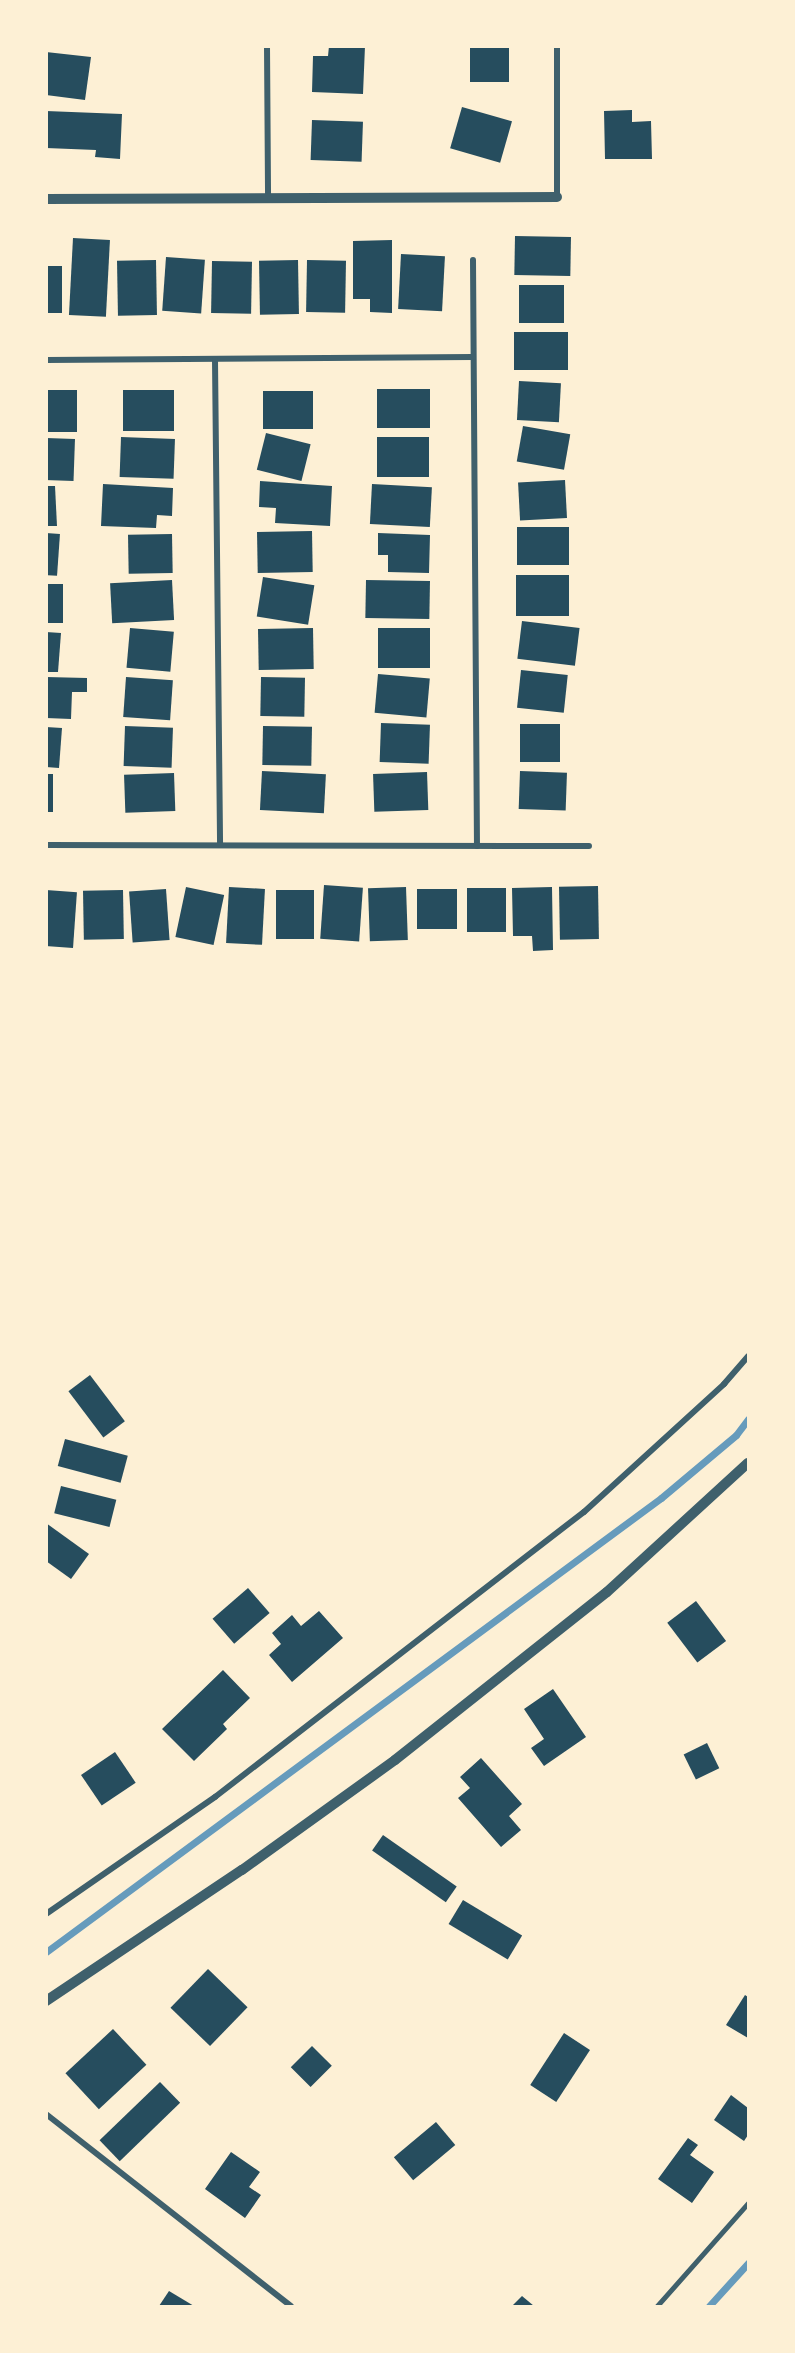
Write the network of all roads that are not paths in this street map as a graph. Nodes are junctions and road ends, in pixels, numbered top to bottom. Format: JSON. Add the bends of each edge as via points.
{"nodes":[{"id":1,"x":267,"y":46,"type":"edge"},
{"id":2,"x":557,"y":46,"type":"edge"},
{"id":3,"x":557,"y":197,"type":"joint"},
{"id":4,"x":46,"y":199,"type":"edge"},
{"id":5,"x":268,"y":199,"type":"junction"},
{"id":6,"x":473,"y":260,"type":"dead end"},
{"id":7,"x":473,"y":357,"type":"junction"},
{"id":8,"x":46,"y":360,"type":"edge"},
{"id":9,"x":215,"y":360,"type":"junction"},
{"id":10,"x":220,"y":844,"type":"junction"},
{"id":11,"x":46,"y":845,"type":"edge"},
{"id":12,"x":477,"y":846,"type":"junction"},
{"id":13,"x":589,"y":846,"type":"dead end"},
{"id":14,"x":748,"y":1356,"type":"edge"},
{"id":15,"x":748,"y":1463,"type":"edge"},
{"id":16,"x":46,"y":1914,"type":"edge"},
{"id":17,"x":46,"y":2001,"type":"edge"},
{"id":18,"x":46,"y":2114,"type":"edge"},
{"id":19,"x":748,"y":2204,"type":"edge"},
{"id":20,"x":291,"y":2307,"type":"edge"},
{"id":21,"x":657,"y":2307,"type":"edge"}],
"edges":[{"from":1,"to":5,"type":"street"},
{"from":2,"to":3,"type":"street"},
{"from":3,"to":5,"type":"street"},
{"from":4,"to":5,"type":"street"},
{"from":6,"to":7,"type":"street"},
{"from":7,"to":9,"type":"street"},
{"from":7,"to":12,"type":"street"},
{"from":8,"to":9,"type":"street"},
{"from":9,"to":10,"type":"street"},
{"from":10,"to":11,"type":"street"},
{"from":10,"to":12,"type":"street"},
{"from":12,"to":13,"type":"street"},
{"from":14,"to":16,"type":"street","via":[[724,1384],[584,1512],[215,1797]]},
{"from":15,"to":17,"type":"street","via":[[607,1592],[395,1761],[242,1870]]},
{"from":18,"to":20,"type":"street"},
{"from":19,"to":21,"type":"lane"}]}
